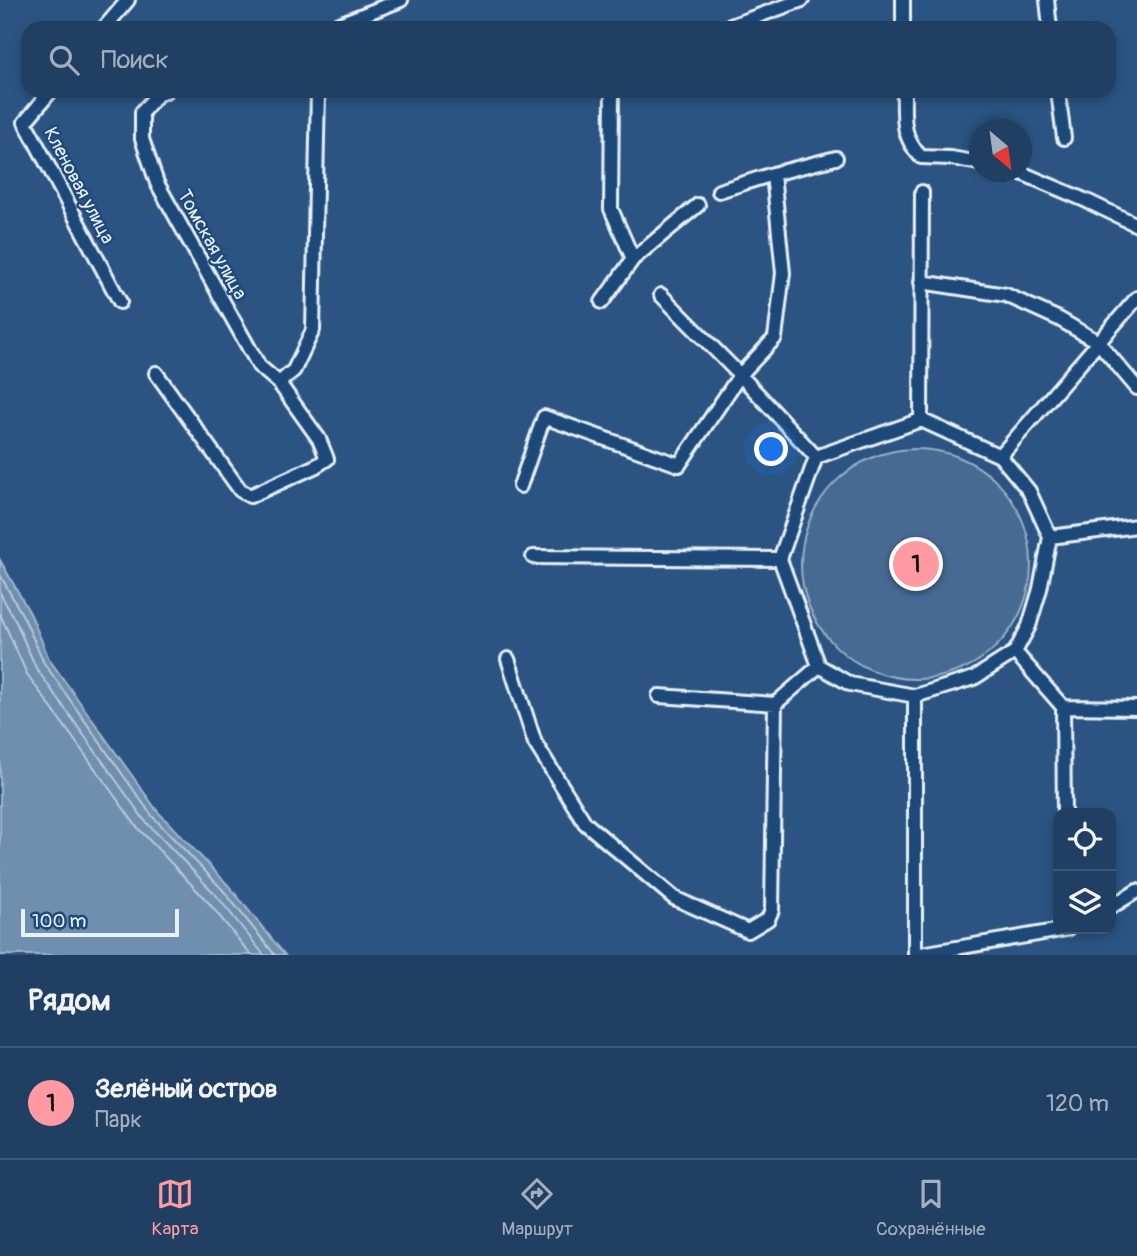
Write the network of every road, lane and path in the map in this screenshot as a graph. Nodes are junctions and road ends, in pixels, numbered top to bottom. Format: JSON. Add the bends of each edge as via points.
{"nodes":[{"id":1,"x":128,"y":0,"type":"edge"},
{"id":2,"x":401,"y":0,"type":"edge"},
{"id":3,"x":802,"y":0,"type":"edge"},
{"id":4,"x":903,"y":0,"type":"edge"},
{"id":5,"x":1047,"y":0,"type":"edge"},
{"id":6,"x":110,"y":21,"type":"edge"},
{"id":7,"x":347,"y":21,"type":"edge"},
{"id":8,"x":744,"y":21,"type":"edge"},
{"id":9,"x":903,"y":21,"type":"edge"},
{"id":10,"x":1049,"y":21,"type":"edge"},
{"id":11,"x":45,"y":98,"type":"edge"},
{"id":12,"x":154,"y":98,"type":"edge"},
{"id":13,"x":318,"y":98,"type":"edge"},
{"id":14,"x":612,"y":98,"type":"edge"},
{"id":15,"x":904,"y":98,"type":"edge"},
{"id":16,"x":1059,"y":98,"type":"edge"},
{"id":17,"x":1064,"y":138,"type":"dead end"},
{"id":18,"x":836,"y":158,"type":"dead end"},
{"id":19,"x":969,"y":161,"type":"edge"},
{"id":20,"x":774,"y":174,"type":"junction"},
{"id":21,"x":1032,"y":178,"type":"edge"},
{"id":22,"x":719,"y":191,"type":"dead end"},
{"id":23,"x":922,"y":192,"type":"dead end"},
{"id":24,"x":698,"y":205,"type":"dead end"},
{"id":25,"x":1137,"y":225,"type":"edge"},
{"id":26,"x":633,"y":259,"type":"junction"},
{"id":27,"x":921,"y":282,"type":"junction"},
{"id":28,"x":661,"y":295,"type":"dead end"},
{"id":29,"x":1137,"y":298,"type":"edge"},
{"id":30,"x":120,"y":302,"type":"dead end"},
{"id":31,"x":602,"y":302,"type":"dead end"},
{"id":32,"x":1098,"y":342,"type":"junction"},
{"id":33,"x":156,"y":373,"type":"dead end"},
{"id":34,"x":740,"y":375,"type":"junction"},
{"id":35,"x":279,"y":383,"type":"junction"},
{"id":36,"x":1137,"y":388,"type":"edge"},
{"id":37,"x":921,"y":420,"type":"junction"},
{"id":38,"x":1000,"y":456,"type":"junction"},
{"id":39,"x":817,"y":457,"type":"junction"},
{"id":40,"x":520,"y":486,"type":"dead end"},
{"id":41,"x":1137,"y":526,"type":"edge"},
{"id":42,"x":1050,"y":537,"type":"junction"},
{"id":43,"x":533,"y":556,"type":"dead end"},
{"id":44,"x":780,"y":559,"type":"junction"},
{"id":45,"x":1015,"y":652,"type":"junction"},
{"id":46,"x":508,"y":659,"type":"dead end"},
{"id":47,"x":818,"y":666,"type":"junction"},
{"id":48,"x":659,"y":696,"type":"dead end"},
{"id":49,"x":915,"y":696,"type":"junction"},
{"id":50,"x":775,"y":704,"type":"junction"},
{"id":51,"x":1063,"y":707,"type":"junction"},
{"id":52,"x":1137,"y":708,"type":"edge"},
{"id":53,"x":1065,"y":808,"type":"edge"},
{"id":54,"x":1137,"y":891,"type":"edge"},
{"id":55,"x":1116,"y":904,"type":"edge"},
{"id":56,"x":1053,"y":931,"type":"edge"},
{"id":57,"x":915,"y":955,"type":"edge"}],
"edges":[{"from":1,"to":6,"type":"street"},
{"from":2,"to":7,"type":"street"},
{"from":3,"to":8,"type":"street"},
{"from":4,"to":9,"type":"street"},
{"from":5,"to":10,"type":"street"},
{"from":11,"to":30,"type":"street","name":"Кленовая улица","via":[[25,122]]},
{"from":12,"to":35,"type":"street","name":"Томская улица","via":[[142,112],[142,139],[157,183],[259,366]]},
{"from":13,"to":35,"type":"street","via":[[313,330],[294,370]]},
{"from":14,"to":26,"type":"street","via":[[611,209]]},
{"from":15,"to":19,"type":"street","via":[[904,128],[921,157]]},
{"from":16,"to":17,"type":"street"},
{"from":18,"to":20,"type":"street"},
{"from":20,"to":22,"type":"street"},
{"from":20,"to":34,"type":"street","via":[[783,273],[775,338]]},
{"from":21,"to":25,"type":"street"},
{"from":23,"to":27,"type":"street"},
{"from":24,"to":26,"type":"street"},
{"from":26,"to":31,"type":"street"},
{"from":27,"to":32,"type":"street","via":[[1006,295]]},
{"from":27,"to":37,"type":"street"},
{"from":28,"to":34,"type":"street"},
{"from":29,"to":32,"type":"street"},
{"from":32,"to":36,"type":"street"},
{"from":32,"to":38,"type":"street"},
{"from":33,"to":35,"type":"street","via":[[240,490],[250,496],[327,458],[320,439]]},
{"from":34,"to":39,"type":"street"},
{"from":34,"to":40,"type":"street","via":[[679,465],[544,417]]},
{"from":37,"to":38,"type":"street"},
{"from":37,"to":39,"type":"street"},
{"from":38,"to":42,"type":"street","via":[[1029,491]]},
{"from":39,"to":44,"type":"street"},
{"from":41,"to":42,"type":"street"},
{"from":42,"to":45,"type":"street","via":[[1029,626]]},
{"from":43,"to":44,"type":"street"},
{"from":44,"to":47,"type":"street"},
{"from":45,"to":49,"type":"street","via":[[974,678]]},
{"from":45,"to":51,"type":"street"},
{"from":46,"to":50,"type":"street","via":[[536,743],[585,823],[674,898],[748,931],[768,919],[772,910]]},
{"from":47,"to":49,"type":"street","via":[[850,684]]},
{"from":47,"to":50,"type":"street"},
{"from":48,"to":50,"type":"street"},
{"from":49,"to":57,"type":"street"},
{"from":51,"to":52,"type":"street"},
{"from":51,"to":53,"type":"street"},
{"from":54,"to":55,"type":"street"},
{"from":56,"to":57,"type":"street"}]}
